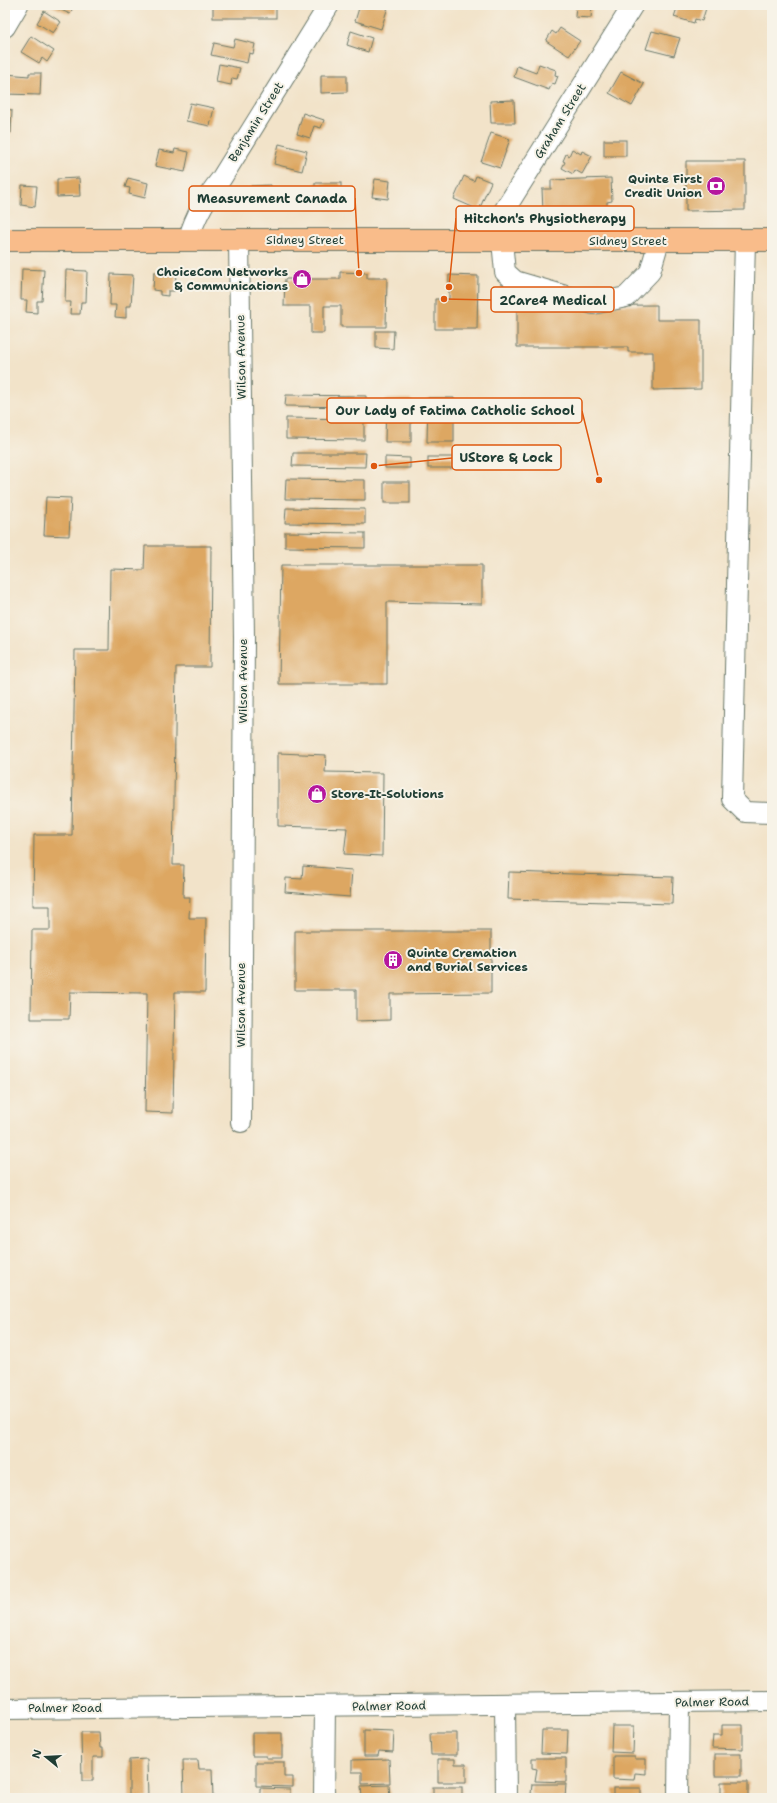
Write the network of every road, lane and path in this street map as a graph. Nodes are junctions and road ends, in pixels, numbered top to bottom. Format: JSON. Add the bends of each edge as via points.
{"nodes":[{"id":1,"x":18,"y":5,"type":"edge"},
{"id":2,"x":329,"y":5,"type":"edge"},
{"id":3,"x":633,"y":5,"type":"edge"},
{"id":4,"x":5,"y":27,"type":"edge"},
{"id":5,"x":5,"y":240,"type":"edge"},
{"id":6,"x":188,"y":240,"type":"junction"},
{"id":7,"x":239,"y":240,"type":"junction"},
{"id":8,"x":745,"y":240,"type":"junction"},
{"id":9,"x":772,"y":240,"type":"edge"},
{"id":10,"x":502,"y":241,"type":"junction"},
{"id":11,"x":660,"y":241,"type":"junction"},
{"id":12,"x":772,"y":813,"type":"edge"},
{"id":13,"x":241,"y":1122,"type":"dead end"},
{"id":14,"x":772,"y":1701,"type":"edge"},
{"id":15,"x":678,"y":1703,"type":"junction"},
{"id":16,"x":505,"y":1704,"type":"junction"},
{"id":17,"x":325,"y":1706,"type":"junction"},
{"id":18,"x":5,"y":1709,"type":"edge"},
{"id":19,"x":324,"y":1798,"type":"edge"},
{"id":20,"x":506,"y":1798,"type":"edge"},
{"id":21,"x":678,"y":1798,"type":"edge"}],
"edges":[{"from":1,"to":4,"type":"street"},
{"from":2,"to":6,"type":"street","name":"Benjamin Street","via":[[221,179],[203,203]]},
{"from":3,"to":10,"type":"street","name":"Graham Street","via":[[502,214]]},
{"from":5,"to":6,"type":"main road","name":"Sidney Street"},
{"from":6,"to":7,"type":"main road","name":"Sidney Street"},
{"from":7,"to":10,"type":"main road","name":"Sidney Street"},
{"from":7,"to":13,"type":"street","name":"Wilson Avenue","via":[[244,638]]},
{"from":8,"to":9,"type":"main road","name":"Sidney Street"},
{"from":8,"to":11,"type":"main road","name":"Sidney Street"},
{"from":8,"to":12,"type":"street","via":[[732,799],[745,812]]},
{"from":10,"to":11,"type":"main road","name":"Sidney Street"},
{"from":10,"to":11,"type":"street","name":"Graham Street","via":[[505,272],[515,281],[593,304],[626,296],[650,272]]},
{"from":14,"to":15,"type":"street","name":"Palmer Road"},
{"from":15,"to":16,"type":"street","name":"Palmer Road"},
{"from":15,"to":21,"type":"street"},
{"from":16,"to":17,"type":"street","name":"Palmer Road"},
{"from":16,"to":20,"type":"street"},
{"from":17,"to":18,"type":"street","name":"Palmer Road"},
{"from":17,"to":19,"type":"street"}]}
